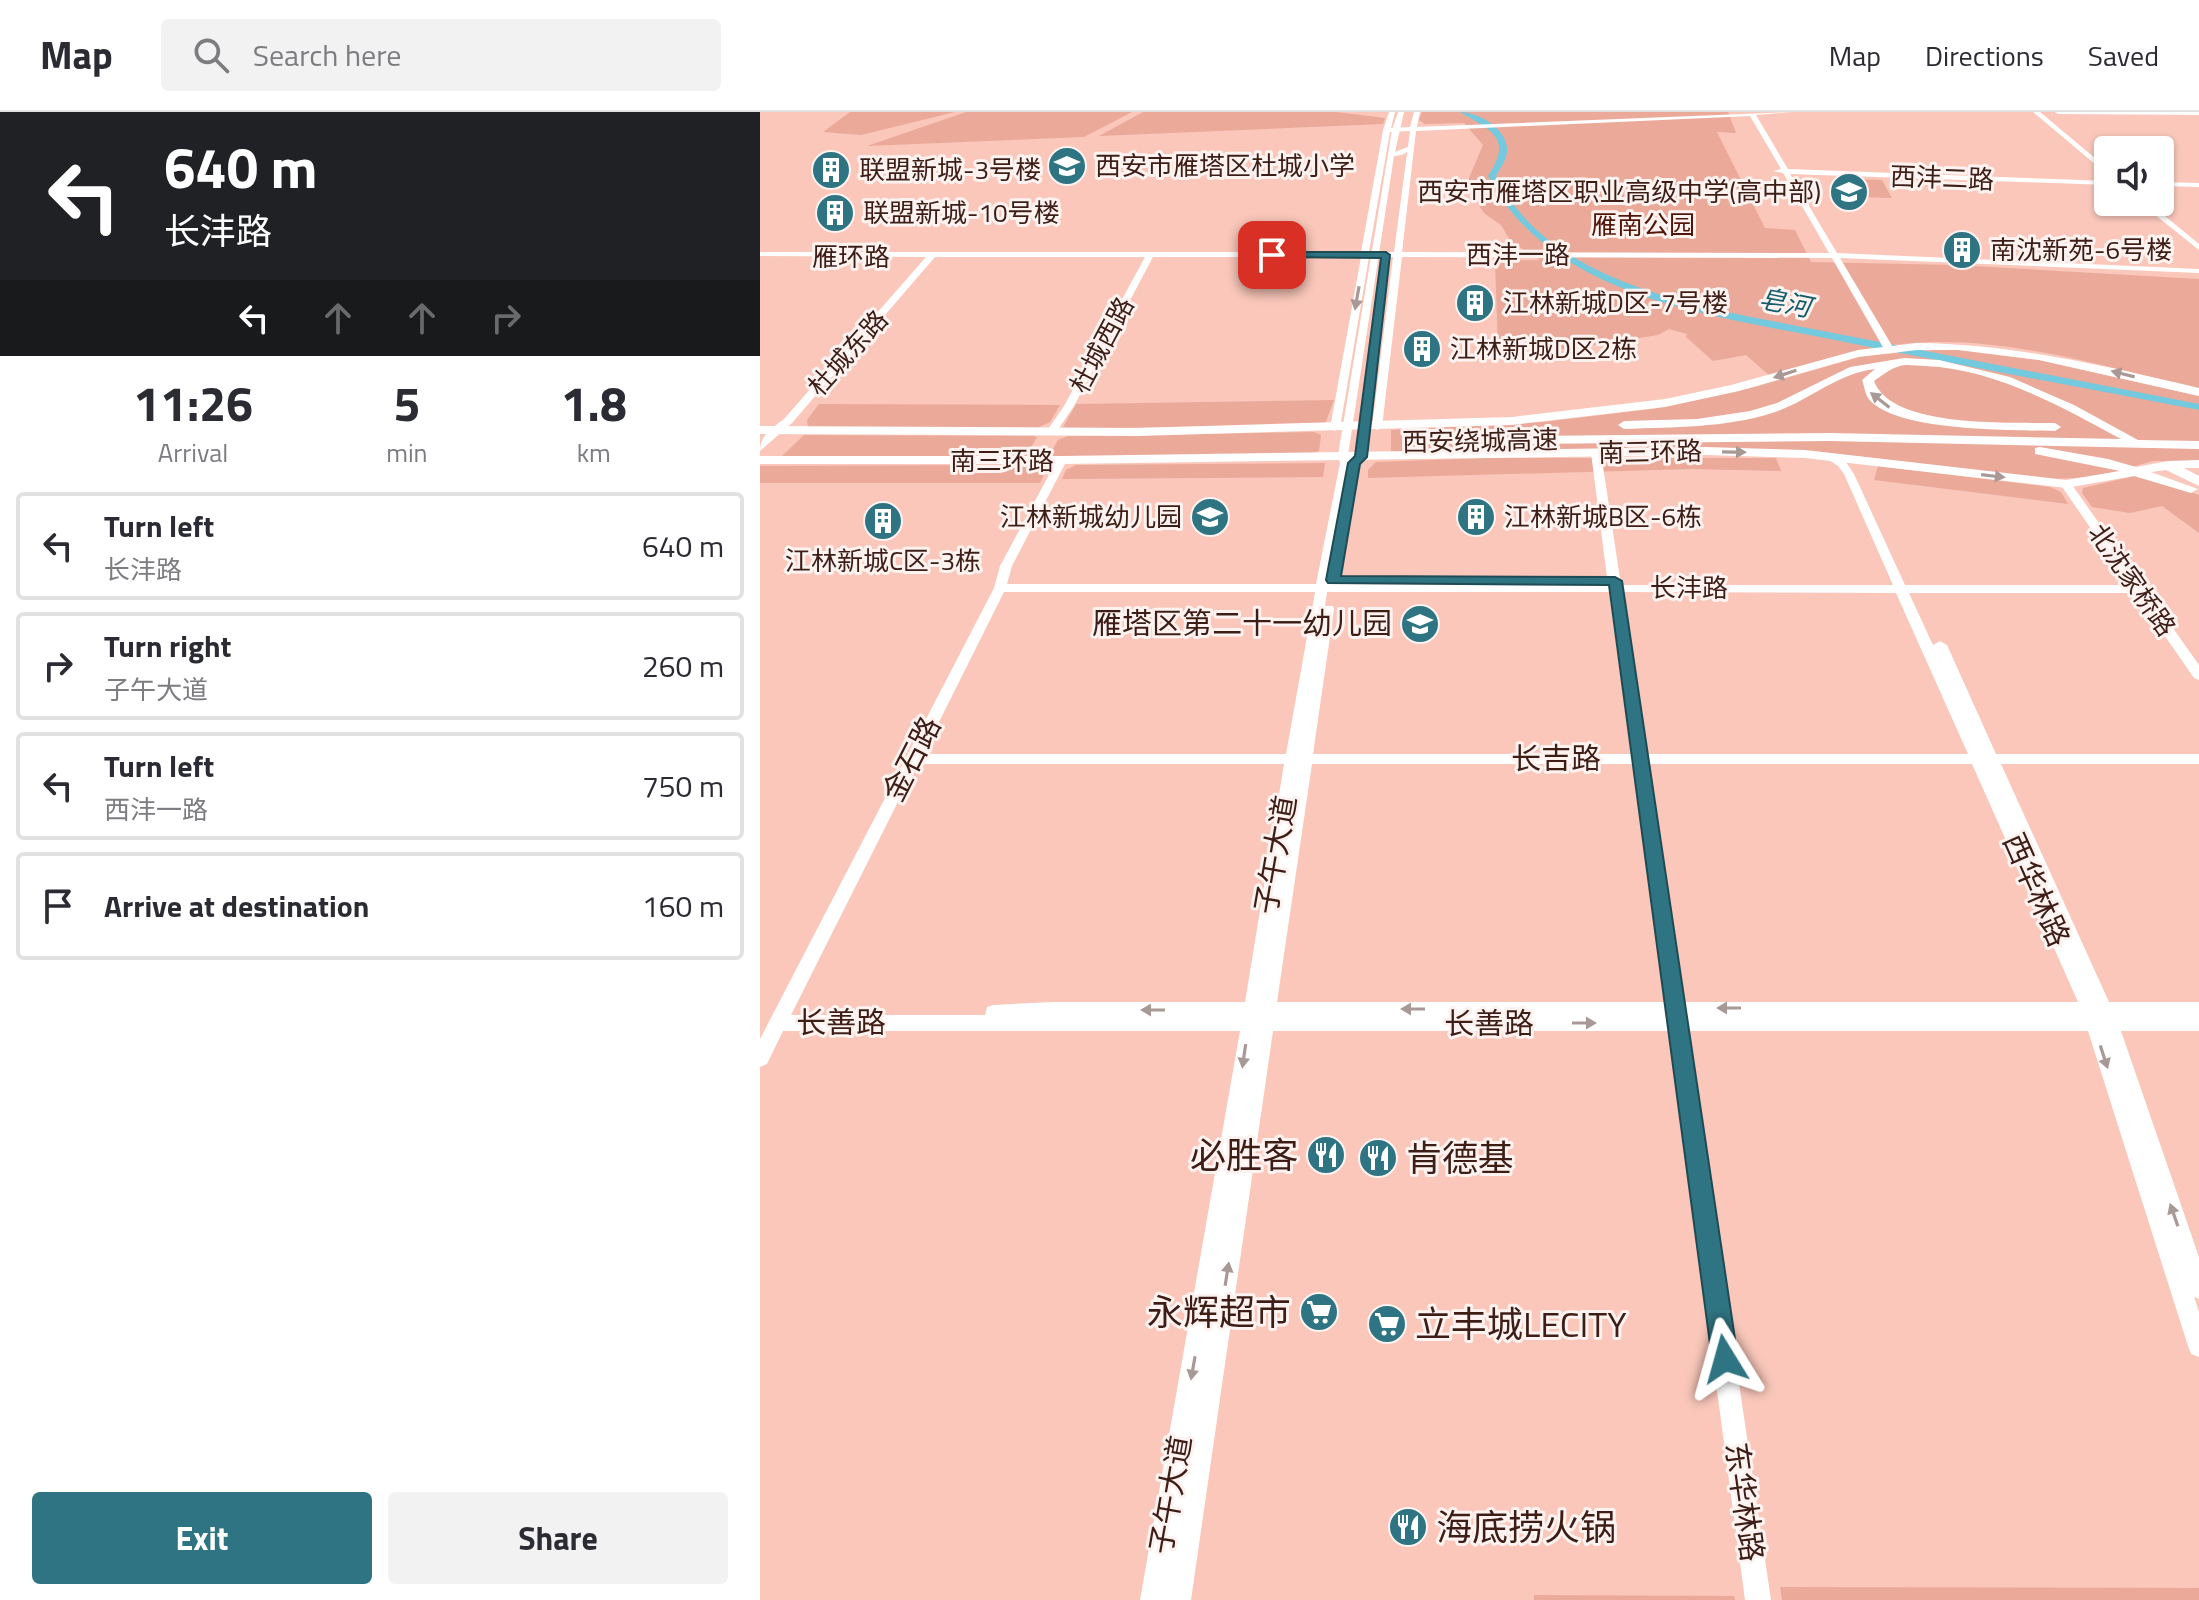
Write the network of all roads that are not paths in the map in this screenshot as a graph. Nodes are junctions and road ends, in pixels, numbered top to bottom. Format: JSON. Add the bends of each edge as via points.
{"nodes":[{"id":1,"x":1392,"y":112,"type":"edge"},
{"id":2,"x":1401,"y":112,"type":"edge"},
{"id":3,"x":1409,"y":112,"type":"edge"},
{"id":4,"x":1417,"y":112,"type":"edge"},
{"id":5,"x":1790,"y":112,"type":"edge"},
{"id":6,"x":2036,"y":112,"type":"edge"},
{"id":7,"x":2042,"y":112,"type":"edge"},
{"id":8,"x":2058,"y":112,"type":"edge"},
{"id":9,"x":1747,"y":113,"type":"edge"},
{"id":10,"x":2199,"y":113,"type":"edge"},
{"id":11,"x":1476,"y":125,"type":"junction"},
{"id":12,"x":1400,"y":128,"type":"junction"},
{"id":13,"x":1410,"y":148,"type":"junction"},
{"id":14,"x":1396,"y":154,"type":"junction"},
{"id":15,"x":2094,"y":158,"type":"edge"},
{"id":16,"x":2094,"y":159,"type":"edge"},
{"id":17,"x":1781,"y":172,"type":"junction"},
{"id":18,"x":2094,"y":183,"type":"edge"},
{"id":19,"x":2174,"y":186,"type":"edge"},
{"id":20,"x":2199,"y":186,"type":"edge"},
{"id":21,"x":2161,"y":216,"type":"edge"},
{"id":22,"x":2166,"y":216,"type":"edge"},
{"id":23,"x":2199,"y":246,"type":"edge"},
{"id":24,"x":760,"y":255,"type":"edge"},
{"id":25,"x":937,"y":256,"type":"junction"},
{"id":26,"x":1149,"y":256,"type":"junction"},
{"id":27,"x":1364,"y":256,"type":"junction"},
{"id":28,"x":1380,"y":256,"type":"junction"},
{"id":29,"x":1397,"y":256,"type":"junction"},
{"id":30,"x":1828,"y":256,"type":"junction"},
{"id":31,"x":2199,"y":272,"type":"edge"},
{"id":32,"x":1383,"y":278,"type":"dead end"},
{"id":33,"x":1841,"y":287,"type":"dead end"},
{"id":34,"x":1379,"y":308,"type":"dead end"},
{"id":35,"x":1868,"y":336,"type":"dead end"},
{"id":36,"x":1889,"y":349,"type":"junction"},
{"id":37,"x":1867,"y":352,"type":"junction"},
{"id":38,"x":2199,"y":392,"type":"edge"},
{"id":39,"x":1371,"y":427,"type":"junction"},
{"id":40,"x":1341,"y":428,"type":"junction"},
{"id":41,"x":767,"y":430,"type":"edge"},
{"id":42,"x":795,"y":432,"type":"junction"},
{"id":43,"x":1051,"y":432,"type":"junction"},
{"id":44,"x":1460,"y":433,"type":"junction"},
{"id":45,"x":1829,"y":437,"type":"junction"},
{"id":46,"x":2199,"y":438,"type":"edge"},
{"id":47,"x":2199,"y":445,"type":"edge"},
{"id":48,"x":760,"y":446,"type":"edge"},
{"id":49,"x":1596,"y":453,"type":"junction"},
{"id":50,"x":1352,"y":456,"type":"junction"},
{"id":51,"x":1828,"y":456,"type":"junction"},
{"id":52,"x":760,"y":460,"type":"edge"},
{"id":53,"x":1062,"y":460,"type":"junction"},
{"id":54,"x":1884,"y":463,"type":"junction"},
{"id":55,"x":2199,"y":464,"type":"edge"},
{"id":56,"x":2066,"y":484,"type":"junction"},
{"id":57,"x":2199,"y":485,"type":"edge"},
{"id":58,"x":1000,"y":584,"type":"junction"},
{"id":59,"x":1327,"y":584,"type":"junction"},
{"id":60,"x":1615,"y":584,"type":"junction"},
{"id":61,"x":1906,"y":584,"type":"junction"},
{"id":62,"x":2135,"y":584,"type":"junction"},
{"id":63,"x":2199,"y":675,"type":"edge"},
{"id":64,"x":912,"y":759,"type":"junction"},
{"id":65,"x":1298,"y":759,"type":"junction"},
{"id":66,"x":1984,"y":759,"type":"junction"},
{"id":67,"x":2199,"y":759,"type":"edge"},
{"id":68,"x":1642,"y":760,"type":"junction"},
{"id":69,"x":2199,"y":1010,"type":"edge"},
{"id":70,"x":1677,"y":1016,"type":"junction"},
{"id":71,"x":2099,"y":1016,"type":"junction"},
{"id":72,"x":1258,"y":1017,"type":"junction"},
{"id":73,"x":780,"y":1018,"type":"junction"},
{"id":74,"x":2199,"y":1023,"type":"edge"},
{"id":75,"x":760,"y":1058,"type":"edge"},
{"id":76,"x":2199,"y":1288,"type":"edge"},
{"id":77,"x":2199,"y":1346,"type":"edge"},
{"id":78,"x":1153,"y":1600,"type":"edge"},
{"id":79,"x":1178,"y":1600,"type":"edge"},
{"id":80,"x":1758,"y":1600,"type":"edge"}],
"edges":[{"from":1,"to":12,"type":"street"},
{"from":2,"to":12,"type":"street","name":"子午大道"},
{"from":3,"to":12,"type":"street","name":"子午大道"},
{"from":4,"to":12,"type":"street"},
{"from":5,"to":9,"type":"street"},
{"from":6,"to":16,"type":"street"},
{"from":7,"to":15,"type":"street"},
{"from":8,"to":10,"type":"street"},
{"from":9,"to":11,"type":"street"},
{"from":9,"to":11,"type":"street"},
{"from":9,"to":17,"type":"street"},
{"from":11,"to":12,"type":"street"},
{"from":12,"to":13,"type":"street"},
{"from":12,"to":14,"type":"street","name":"子午大道"},
{"from":12,"to":27,"type":"street"},
{"from":13,"to":14,"type":"street"},
{"from":13,"to":29,"type":"street"},
{"from":14,"to":28,"type":"street","name":"子午大道"},
{"from":17,"to":18,"type":"street","name":"西沣二路"},
{"from":17,"to":30,"type":"street"},
{"from":19,"to":20,"type":"street"},
{"from":21,"to":23,"type":"street"},
{"from":22,"to":23,"type":"street"},
{"from":24,"to":25,"type":"street","name":"雁环路"},
{"from":25,"to":26,"type":"street","name":"西沣一路"},
{"from":25,"to":41,"type":"street","name":"杜城东路","via":[[788,421]]},
{"from":25,"to":42,"type":"street","name":"杜城东路","via":[[791,424]]},
{"from":26,"to":27,"type":"street","name":"西沣一路"},
{"from":26,"to":43,"type":"street","name":"杜城西路"},
{"from":27,"to":28,"type":"street","name":"西沣一路"},
{"from":27,"to":40,"type":"street","one_way":true},
{"from":28,"to":29,"type":"street","name":"西沣一路"},
{"from":28,"to":32,"type":"street","name":"子午大道"},
{"from":28,"to":40,"type":"street","name":"子午大道"},
{"from":29,"to":30,"type":"street","name":"西沣一路"},
{"from":29,"to":39,"type":"street"},
{"from":30,"to":31,"type":"street","name":"西沣一路"},
{"from":30,"to":33,"type":"street"},
{"from":30,"to":36,"type":"street"},
{"from":34,"to":39,"type":"street","name":"子午大道"},
{"from":35,"to":37,"type":"street"},
{"from":36,"to":37,"type":"highway","name":"南三环路"},
{"from":38,"to":36,"type":"highway","name":"南三环路","one_way":true,"via":[[2027,354]]},
{"from":37,"to":39,"type":"highway","name":"南三环路","one_way":true,"via":[[1646,406],[1530,420]]},
{"from":39,"to":40,"type":"highway","name":"南三环路"},
{"from":39,"to":50,"type":"street","name":"子午大道"},
{"from":40,"to":43,"type":"highway","name":"南三环路"},
{"from":40,"to":50,"type":"street","name":"子午大道"},
{"from":41,"to":42,"type":"highway","name":"南三环路"},
{"from":41,"to":48,"type":"street","name":"杜城东路"},
{"from":42,"to":43,"type":"highway","name":"南三环路"},
{"from":44,"to":46,"type":"highway","name":"西安绕城高速","via":[[1806,429]]},
{"from":44,"to":48,"type":"highway","name":"西安绕城高速"},
{"from":44,"to":57,"type":"highway","via":[[1724,420],[1769,410],[1845,371],[1920,362],[2023,384]]},
{"from":45,"to":47,"type":"highway","name":"西安绕城高速"},
{"from":45,"to":48,"type":"highway","name":"西安绕城高速","via":[[1123,449]]},
{"from":45,"to":57,"type":"highway","via":[[2039,451]]},
{"from":46,"to":57,"type":"highway","one_way":true,"via":[[2154,434],[2125,432],[2110,431],[2095,430],[2080,428],[1953,423],[1926,419],[1884,405],[1870,391],[1868,380],[1902,365],[1989,376],[2075,414],[2100,428],[2112,435]]},
{"from":49,"to":50,"type":"highway","name":"南三环路"},
{"from":49,"to":51,"type":"highway","name":"南三环路","one_way":true},
{"from":49,"to":60,"type":"street","name":"东华林路"},
{"from":50,"to":53,"type":"highway","name":"南三环路"},
{"from":50,"to":59,"type":"street","name":"子午大道","via":[[1345,463]]},
{"from":51,"to":54,"type":"highway","name":"南三环路"},
{"from":51,"to":61,"type":"street","name":"西华林路","via":[[1848,470]]},
{"from":52,"to":53,"type":"highway","name":"南三环路"},
{"from":53,"to":58,"type":"street","name":"金石路"},
{"from":54,"to":56,"type":"highway","name":"南三环路","one_way":true},
{"from":54,"to":61,"type":"street","name":"西华林路","via":[[1860,472]]},
{"from":55,"to":56,"type":"highway","name":"南三环路","via":[[2154,466],[2106,480]]},
{"from":56,"to":62,"type":"street","name":"北沈家桥路"},
{"from":58,"to":59,"type":"street","name":"长沣路"},
{"from":58,"to":64,"type":"street","name":"金石路"},
{"from":59,"to":60,"type":"street","name":"长沣路"},
{"from":59,"to":65,"type":"street","name":"子午大道"},
{"from":60,"to":61,"type":"street","name":"长沣路"},
{"from":60,"to":68,"type":"street","name":"东华林路"},
{"from":61,"to":62,"type":"street","name":"长沣路"},
{"from":61,"to":66,"type":"street","name":"西华林路"},
{"from":62,"to":63,"type":"street","name":"北沈家桥路"},
{"from":64,"to":65,"type":"street","name":"长吉路"},
{"from":64,"to":73,"type":"street","name":"金石路"},
{"from":65,"to":68,"type":"street","name":"长吉路"},
{"from":65,"to":72,"type":"street","name":"子午大道"},
{"from":66,"to":67,"type":"street","name":"长吉路"},
{"from":66,"to":68,"type":"street","name":"长吉路"},
{"from":66,"to":71,"type":"street","name":"西华林路"},
{"from":68,"to":70,"type":"street","name":"东华林路"},
{"from":69,"to":71,"type":"street","name":"长善路"},
{"from":70,"to":71,"type":"street","name":"长善路"},
{"from":70,"to":72,"type":"street","name":"长善路"},
{"from":70,"to":80,"type":"street","name":"东华林路"},
{"from":71,"to":74,"type":"street","name":"长善路"},
{"from":76,"to":71,"type":"street","name":"西华林路","one_way":true},
{"from":71,"to":77,"type":"street","name":"西华林路","one_way":true},
{"from":72,"to":73,"type":"street","name":"长善路"},
{"from":72,"to":78,"type":"street","name":"子午大道","one_way":true},
{"from":79,"to":72,"type":"street","name":"子午大道","one_way":true},
{"from":73,"to":75,"type":"street","name":"金石路"}]}
